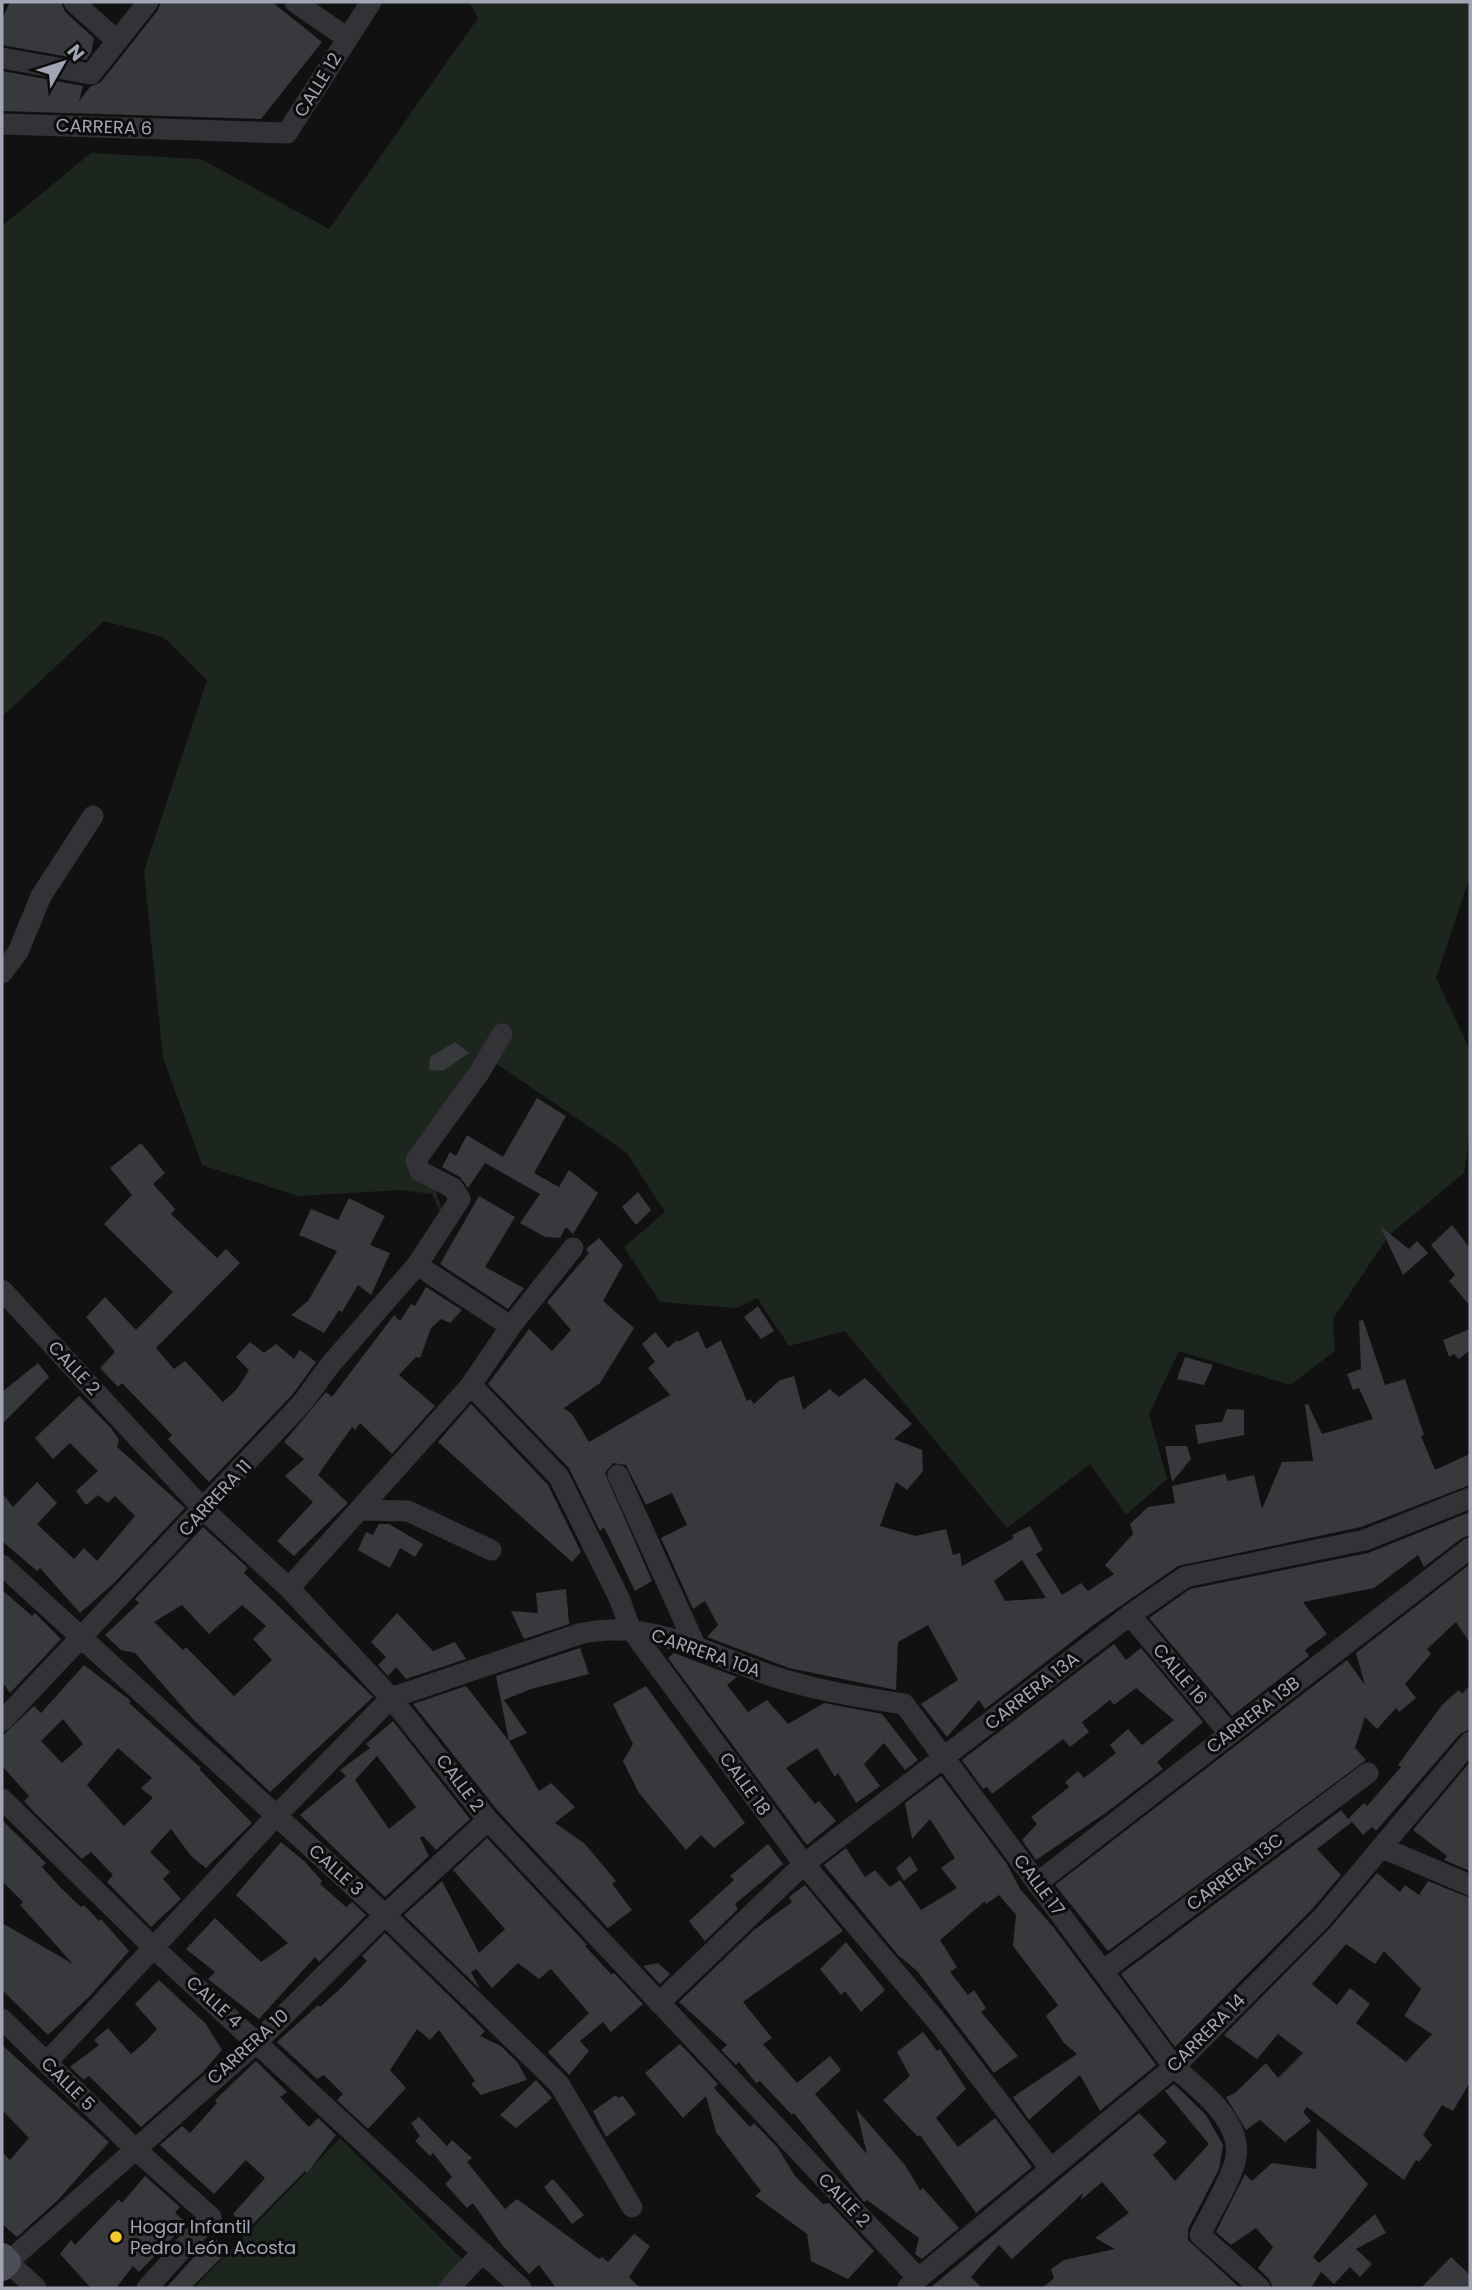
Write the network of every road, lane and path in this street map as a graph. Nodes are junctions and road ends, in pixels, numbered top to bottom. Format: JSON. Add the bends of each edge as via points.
{"nodes":[{"id":1,"x":74,"y":2,"type":"edge"},
{"id":2,"x":148,"y":2,"type":"edge"},
{"id":3,"x":295,"y":2,"type":"edge"},
{"id":4,"x":371,"y":2,"type":"edge"},
{"id":5,"x":347,"y":38,"type":"junction"},
{"id":6,"x":117,"y":41,"type":"junction"},
{"id":7,"x":2,"y":58,"type":"edge"},
{"id":8,"x":2,"y":124,"type":"edge"},
{"id":9,"x":205,"y":130,"type":"joint"},
{"id":10,"x":93,"y":816,"type":"dead end"},
{"id":11,"x":2,"y":973,"type":"edge"},
{"id":12,"x":502,"y":1034,"type":"dead end"},
{"id":13,"x":573,"y":1248,"type":"dead end"},
{"id":14,"x":417,"y":1265,"type":"junction"},
{"id":15,"x":2,"y":1290,"type":"edge"},
{"id":16,"x":501,"y":1320,"type":"dead end"},
{"id":17,"x":471,"y":1385,"type":"junction"},
{"id":18,"x":618,"y":1475,"type":"dead end"},
{"id":19,"x":1470,"y":1498,"type":"edge"},
{"id":20,"x":204,"y":1510,"type":"junction"},
{"id":21,"x":359,"y":1510,"type":"junction"},
{"id":22,"x":1470,"y":1548,"type":"edge"},
{"id":23,"x":491,"y":1550,"type":"dead end"},
{"id":24,"x":2,"y":1565,"type":"edge"},
{"id":25,"x":289,"y":1588,"type":"junction"},
{"id":26,"x":1130,"y":1615,"type":"junction"},
{"id":27,"x":630,"y":1628,"type":"junction"},
{"id":28,"x":81,"y":1639,"type":"junction"},
{"id":29,"x":696,"y":1647,"type":"junction"},
{"id":30,"x":391,"y":1699,"type":"junction"},
{"id":31,"x":904,"y":1704,"type":"joint"},
{"id":32,"x":2,"y":1721,"type":"edge"},
{"id":33,"x":1229,"y":1733,"type":"junction"},
{"id":34,"x":1470,"y":1742,"type":"edge"},
{"id":35,"x":945,"y":1759,"type":"junction"},
{"id":36,"x":1368,"y":1773,"type":"dead end"},
{"id":37,"x":2,"y":1799,"type":"edge"},
{"id":38,"x":276,"y":1816,"type":"junction"},
{"id":39,"x":488,"y":1820,"type":"junction"},
{"id":40,"x":1383,"y":1848,"type":"junction"},
{"id":41,"x":804,"y":1864,"type":"junction"},
{"id":42,"x":1037,"y":1883,"type":"junction"},
{"id":43,"x":1470,"y":1885,"type":"edge"},
{"id":44,"x":385,"y":1915,"type":"junction"},
{"id":45,"x":155,"y":1949,"type":"junction"},
{"id":46,"x":1103,"y":1971,"type":"junction"},
{"id":47,"x":659,"y":2003,"type":"junction"},
{"id":48,"x":2,"y":2020,"type":"edge"},
{"id":49,"x":257,"y":2042,"type":"junction"},
{"id":50,"x":47,"y":2063,"type":"junction"},
{"id":51,"x":1174,"y":2067,"type":"junction"},
{"id":52,"x":134,"y":2148,"type":"junction"},
{"id":53,"x":1049,"y":2167,"type":"junction"},
{"id":54,"x":632,"y":2207,"type":"dead end"},
{"id":55,"x":483,"y":2252,"type":"junction"},
{"id":56,"x":4,"y":2262,"type":"edge"},
{"id":57,"x":912,"y":2283,"type":"edge"},
{"id":58,"x":36,"y":2288,"type":"edge"},
{"id":59,"x":146,"y":2288,"type":"edge"},
{"id":60,"x":449,"y":2288,"type":"edge"},
{"id":61,"x":521,"y":2288,"type":"edge"},
{"id":62,"x":1260,"y":2288,"type":"edge"}],
"edges":[{"from":1,"to":6,"type":"street"},
{"from":2,"to":6,"type":"street"},
{"from":3,"to":5,"type":"street","name":"CALLE 12"},
{"from":4,"to":5,"type":"street","name":"CALLE 12"},
{"from":5,"to":9,"type":"street","name":"CALLE 12","via":[[287,133]]},
{"from":6,"to":7,"type":"street","via":[[90,74]]},
{"from":8,"to":9,"type":"street","name":"CARRERA 6"},
{"from":10,"to":11,"type":"street","via":[[41,896],[18,951]]},
{"from":12,"to":14,"type":"street","name":"CARRERA 11","via":[[416,1160],[420,1171],[453,1188],[460,1199]]},
{"from":13,"to":17,"type":"street"},
{"from":14,"to":16,"type":"street"},
{"from":14,"to":20,"type":"street","name":"CARRERA 11","via":[[330,1364],[303,1402]]},
{"from":15,"to":20,"type":"street","name":"CALLE 2"},
{"from":17,"to":21,"type":"street"},
{"from":17,"to":27,"type":"street","name":"CALLE 18","via":[[559,1477]]},
{"from":18,"to":29,"type":"street"},
{"from":19,"to":26,"type":"street","name":"CARRERA 13A","via":[[1365,1540],[1185,1577]]},
{"from":20,"to":25,"type":"street","name":"CALLE 2"},
{"from":20,"to":28,"type":"street","name":"CARRERA 11"},
{"from":21,"to":23,"type":"street","via":[[408,1511]]},
{"from":21,"to":25,"type":"street"},
{"from":22,"to":33,"type":"street","name":"CARRERA 13B"},
{"from":24,"to":28,"type":"street","name":"CALLE 3"},
{"from":25,"to":30,"type":"street","name":"CALLE 2"},
{"from":26,"to":33,"type":"street","name":"CALLE 16"},
{"from":26,"to":35,"type":"street","name":"CARRERA 13A"},
{"from":27,"to":29,"type":"street","name":"CARRERA 10A"},
{"from":27,"to":30,"type":"street","name":"CARRERA 10A","via":[[579,1634]]},
{"from":27,"to":41,"type":"street","name":"CALLE 18"},
{"from":28,"to":32,"type":"street","name":"CARRERA 11"},
{"from":28,"to":38,"type":"street","name":"CALLE 3"},
{"from":29,"to":31,"type":"street","name":"CARRERA 10A","via":[[832,1694]]},
{"from":30,"to":38,"type":"street"},
{"from":30,"to":39,"type":"street","name":"CALLE 2"},
{"from":31,"to":35,"type":"street","name":"CALLE 17"},
{"from":33,"to":42,"type":"street","name":"CARRERA 13B"},
{"from":34,"to":40,"type":"street","name":"CARRERA 14"},
{"from":35,"to":41,"type":"street","name":"CARRERA 13A"},
{"from":35,"to":42,"type":"street","name":"CALLE 17"},
{"from":36,"to":46,"type":"street","name":"CARRERA 13C"},
{"from":37,"to":45,"type":"street","name":"CALLE 4"},
{"from":38,"to":44,"type":"street","name":"CALLE 3"},
{"from":38,"to":45,"type":"street"},
{"from":39,"to":44,"type":"street","name":"CARRERA 10"},
{"from":39,"to":47,"type":"street","name":"CALLE 2"},
{"from":40,"to":43,"type":"street"},
{"from":40,"to":51,"type":"street","name":"CARRERA 14","via":[[1322,1918]]},
{"from":41,"to":47,"type":"street","name":"CARRERA 13A"},
{"from":41,"to":53,"type":"street","name":"CALLE 18","via":[[940,2025]]},
{"from":42,"to":46,"type":"street","name":"CALLE 17"},
{"from":44,"to":49,"type":"street","name":"CARRERA 10"},
{"from":44,"to":54,"type":"street","name":"CALLE 3","via":[[559,2084]]},
{"from":45,"to":49,"type":"street","name":"CALLE 4"},
{"from":45,"to":50,"type":"street"},
{"from":46,"to":51,"type":"street","name":"CALLE 17"},
{"from":47,"to":57,"type":"street","name":"CALLE 2"},
{"from":48,"to":50,"type":"street","name":"CALLE 5"},
{"from":49,"to":52,"type":"street","name":"CARRERA 10"},
{"from":49,"to":55,"type":"street","name":"CALLE 4"},
{"from":50,"to":52,"type":"street","name":"CALLE 5"},
{"from":51,"to":53,"type":"street","name":"CARRERA 14"},
{"from":51,"to":62,"type":"street","name":"CALLE 17","via":[[1215,2104],[1234,2136],[1236,2157],[1200,2235]]},
{"from":52,"to":56,"type":"street","name":"CARRERA 10"},
{"from":52,"to":59,"type":"street","name":"CALLE 5","via":[[211,2217]]},
{"from":53,"to":57,"type":"street","name":"CARRERA 14"},
{"from":55,"to":60,"type":"street"},
{"from":55,"to":61,"type":"street","name":"CALLE 4"},
{"from":56,"to":58,"type":"street"}]}
